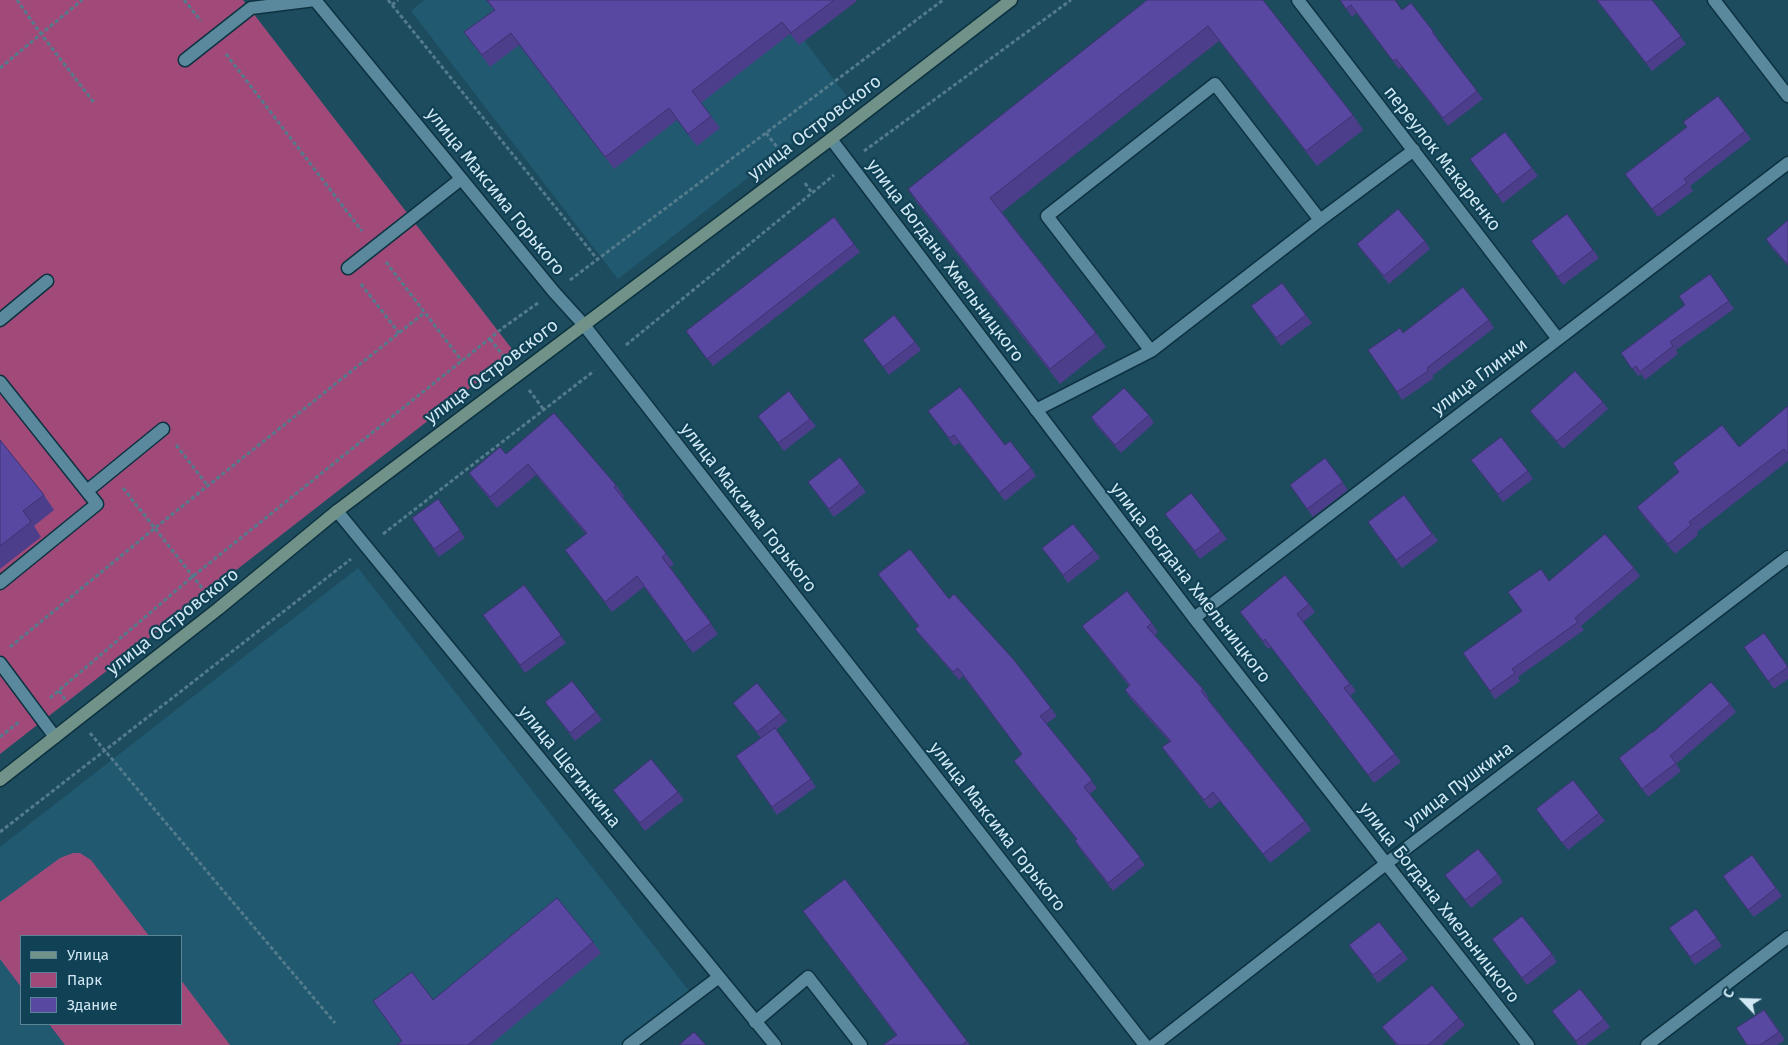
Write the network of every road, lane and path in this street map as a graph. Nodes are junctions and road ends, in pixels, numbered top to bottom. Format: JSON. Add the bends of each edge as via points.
{"nodes":[{"id":1,"x":18,"y":0,"type":"edge"},
{"id":2,"x":82,"y":0,"type":"edge"},
{"id":3,"x":184,"y":0,"type":"edge"},
{"id":4,"x":315,"y":0,"type":"edge"},
{"id":5,"x":388,"y":0,"type":"edge"},
{"id":6,"x":398,"y":0,"type":"edge"},
{"id":7,"x":943,"y":0,"type":"edge"},
{"id":8,"x":1011,"y":0,"type":"edge"},
{"id":9,"x":1071,"y":0,"type":"edge"},
{"id":10,"x":1298,"y":0,"type":"edge"},
{"id":11,"x":1714,"y":0,"type":"edge"},
{"id":12,"x":392,"y":5,"type":"junction"},
{"id":13,"x":41,"y":34,"type":"junction"},
{"id":14,"x":213,"y":38,"type":"junction"},
{"id":15,"x":185,"y":60,"type":"dead end"},
{"id":16,"x":0,"y":68,"type":"edge"},
{"id":17,"x":1788,"y":96,"type":"edge"},
{"id":18,"x":95,"y":104,"type":"dead end"},
{"id":19,"x":831,"y":139,"type":"junction"},
{"id":20,"x":1414,"y":150,"type":"junction"},
{"id":21,"x":848,"y":163,"type":"junction"},
{"id":22,"x":1788,"y":163,"type":"edge"},
{"id":23,"x":461,"y":179,"type":"junction"},
{"id":24,"x":1320,"y":220,"type":"junction"},
{"id":25,"x":375,"y":248,"type":"junction"},
{"id":26,"x":598,"y":260,"type":"junction"},
{"id":27,"x":352,"y":273,"type":"joint"},
{"id":28,"x":47,"y":281,"type":"dead end"},
{"id":29,"x":554,"y":292,"type":"junction"},
{"id":30,"x":424,"y":312,"type":"junction"},
{"id":31,"x":0,"y":320,"type":"edge"},
{"id":32,"x":584,"y":325,"type":"junction"},
{"id":33,"x":399,"y":333,"type":"junction"},
{"id":34,"x":1558,"y":339,"type":"junction"},
{"id":35,"x":1151,"y":351,"type":"junction"},
{"id":36,"x":610,"y":359,"type":"junction"},
{"id":37,"x":462,"y":361,"type":"junction"},
{"id":38,"x":0,"y":382,"type":"edge"},
{"id":39,"x":1036,"y":410,"type":"junction"},
{"id":40,"x":163,"y":429,"type":"joint"},
{"id":41,"x":120,"y":485,"type":"dead end"},
{"id":42,"x":208,"y":486,"type":"junction"},
{"id":43,"x":87,"y":491,"type":"junction"},
{"id":44,"x":337,"y":511,"type":"junction"},
{"id":45,"x":155,"y":528,"type":"junction"},
{"id":46,"x":366,"y":547,"type":"junction"},
{"id":47,"x":1788,"y":557,"type":"edge"},
{"id":48,"x":192,"y":576,"type":"junction"},
{"id":49,"x":0,"y":583,"type":"edge"},
{"id":50,"x":218,"y":609,"type":"junction"},
{"id":51,"x":1194,"y":618,"type":"junction"},
{"id":52,"x":7,"y":649,"type":"dead end"},
{"id":53,"x":0,"y":663,"type":"edge"},
{"id":54,"x":59,"y":691,"type":"junction"},
{"id":55,"x":36,"y":710,"type":"junction"},
{"id":56,"x":78,"y":718,"type":"junction"},
{"id":57,"x":0,"y":737,"type":"edge"},
{"id":58,"x":55,"y":737,"type":"junction"},
{"id":59,"x":105,"y":751,"type":"junction"},
{"id":60,"x":0,"y":780,"type":"edge"},
{"id":61,"x":0,"y":832,"type":"edge"},
{"id":62,"x":1386,"y":863,"type":"junction"},
{"id":63,"x":1788,"y":937,"type":"edge"},
{"id":64,"x":719,"y":977,"type":"junction"},
{"id":65,"x":756,"y":1022,"type":"junction"},
{"id":66,"x":336,"y":1023,"type":"dead end"},
{"id":67,"x":628,"y":1045,"type":"edge"},
{"id":68,"x":774,"y":1045,"type":"edge"},
{"id":69,"x":861,"y":1045,"type":"edge"},
{"id":70,"x":1145,"y":1045,"type":"edge"},
{"id":71,"x":1154,"y":1045,"type":"edge"},
{"id":72,"x":1528,"y":1045,"type":"edge"},
{"id":73,"x":1647,"y":1045,"type":"edge"}],
"edges":[{"from":1,"to":13,"type":"path"},
{"from":2,"to":13,"type":"path"},
{"from":3,"to":14,"type":"path"},
{"from":4,"to":14,"type":"street","via":[[251,8]]},
{"from":4,"to":23,"type":"street","name":"улица Максима Горького"},
{"from":5,"to":12,"type":"path"},
{"from":6,"to":12,"type":"path"},
{"from":7,"to":26,"type":"path"},
{"from":8,"to":19,"type":"street","name":"улица Островского"},
{"from":9,"to":21,"type":"path"},
{"from":10,"to":20,"type":"street","name":"переулок Макаренко"},
{"from":11,"to":17,"type":"street"},
{"from":12,"to":26,"type":"path"},
{"from":13,"to":16,"type":"path"},
{"from":13,"to":18,"type":"path"},
{"from":14,"to":15,"type":"street"},
{"from":14,"to":25,"type":"path"},
{"from":19,"to":21,"type":"street","name":"улица Богдана Хмельницкого"},
{"from":19,"to":32,"type":"street","name":"улица Островского"},
{"from":20,"to":24,"type":"street"},
{"from":20,"to":34,"type":"street","name":"переулок Макаренко"},
{"from":21,"to":36,"type":"path"},
{"from":21,"to":39,"type":"street","name":"улица Богдана Хмельницкого"},
{"from":22,"to":34,"type":"street","name":"улица Глинки"},
{"from":23,"to":25,"type":"street"},
{"from":23,"to":29,"type":"street","name":"улица Максима Горького"},
{"from":24,"to":35,"type":"street"},
{"from":24,"to":35,"type":"street","via":[[1215,84],[1047,216]]},
{"from":25,"to":27,"type":"street"},
{"from":25,"to":30,"type":"path"},
{"from":26,"to":29,"type":"path"},
{"from":27,"to":33,"type":"path"},
{"from":28,"to":31,"type":"street"},
{"from":29,"to":32,"type":"street","name":"улица Максима Горького"},
{"from":29,"to":37,"type":"path"},
{"from":30,"to":33,"type":"path"},
{"from":30,"to":37,"type":"path"},
{"from":32,"to":36,"type":"street","name":"улица Максима Горького"},
{"from":32,"to":44,"type":"street","name":"улица Островского"},
{"from":33,"to":42,"type":"path"},
{"from":34,"to":51,"type":"street","name":"улица Глинки"},
{"from":35,"to":39,"type":"street"},
{"from":36,"to":46,"type":"path"},
{"from":36,"to":70,"type":"street","name":"улица Максима Горького"},
{"from":37,"to":48,"type":"path"},
{"from":38,"to":43,"type":"street"},
{"from":39,"to":51,"type":"street","name":"улица Богдана Хмельницкого"},
{"from":40,"to":42,"type":"path"},
{"from":40,"to":43,"type":"street"},
{"from":41,"to":45,"type":"path"},
{"from":42,"to":45,"type":"path"},
{"from":43,"to":49,"type":"street","via":[[97,504]]},
{"from":44,"to":46,"type":"street","name":"улица Щетинкина"},
{"from":44,"to":50,"type":"street","name":"улица Островского"},
{"from":45,"to":48,"type":"path"},
{"from":45,"to":52,"type":"path"},
{"from":46,"to":59,"type":"path"},
{"from":46,"to":64,"type":"street","name":"улица Щетинкина"},
{"from":47,"to":62,"type":"street","name":"улица Пушкина"},
{"from":48,"to":50,"type":"path"},
{"from":48,"to":54,"type":"path"},
{"from":50,"to":56,"type":"street","name":"улица Островского"},
{"from":51,"to":62,"type":"street","name":"улица Богдана Хмельницкого"},
{"from":53,"to":55,"type":"street"},
{"from":54,"to":55,"type":"path"},
{"from":54,"to":56,"type":"path"},
{"from":55,"to":57,"type":"path"},
{"from":55,"to":58,"type":"street"},
{"from":56,"to":58,"type":"street","name":"улица Островского"},
{"from":56,"to":59,"type":"path"},
{"from":58,"to":60,"type":"street","name":"улица Островского"},
{"from":59,"to":61,"type":"path"},
{"from":59,"to":66,"type":"path"},
{"from":62,"to":71,"type":"street","name":"улица Пушкина"},
{"from":62,"to":72,"type":"street","name":"улица Богдана Хмельницкого"},
{"from":63,"to":73,"type":"street"},
{"from":64,"to":65,"type":"street","name":"улица Щетинкина"},
{"from":64,"to":67,"type":"street"},
{"from":65,"to":68,"type":"street","name":"улица Щетинкина"},
{"from":65,"to":69,"type":"street","via":[[808,978]]}]}
